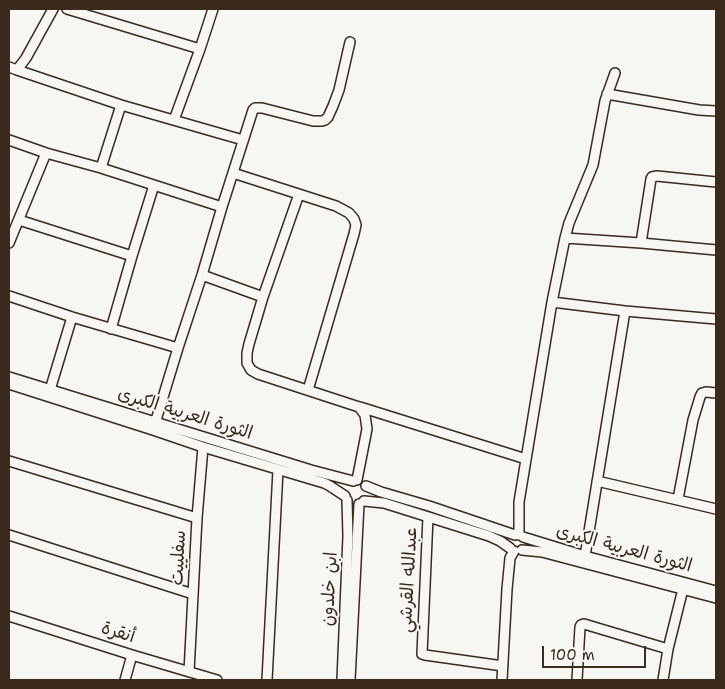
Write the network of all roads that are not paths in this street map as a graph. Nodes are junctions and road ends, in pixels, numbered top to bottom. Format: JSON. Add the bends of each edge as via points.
{"nodes":[{"id":1,"x":53,"y":9,"type":"edge"},
{"id":2,"x":67,"y":9,"type":"edge"},
{"id":3,"x":213,"y":9,"type":"edge"},
{"id":4,"x":350,"y":42,"type":"dead end"},
{"id":5,"x":200,"y":49,"type":"junction"},
{"id":6,"x":13,"y":68,"type":"edge"},
{"id":7,"x":615,"y":73,"type":"dead end"},
{"id":8,"x":608,"y":94,"type":"junction"},
{"id":9,"x":121,"y":105,"type":"junction"},
{"id":10,"x":716,"y":111,"type":"edge"},
{"id":11,"x":174,"y":120,"type":"junction"},
{"id":12,"x":9,"y":140,"type":"edge"},
{"id":13,"x":243,"y":140,"type":"junction"},
{"id":14,"x":46,"y":153,"type":"junction"},
{"id":15,"x":101,"y":168,"type":"junction"},
{"id":16,"x":233,"y":173,"type":"junction"},
{"id":17,"x":716,"y":182,"type":"edge"},
{"id":18,"x":154,"y":185,"type":"junction"},
{"id":19,"x":299,"y":194,"type":"junction"},
{"id":20,"x":222,"y":207,"type":"junction"},
{"id":21,"x":19,"y":220,"type":"junction"},
{"id":22,"x":565,"y":238,"type":"junction"},
{"id":23,"x":9,"y":243,"type":"edge"},
{"id":24,"x":641,"y":243,"type":"junction"},
{"id":25,"x":716,"y":250,"type":"edge"},
{"id":26,"x":132,"y":256,"type":"junction"},
{"id":27,"x":202,"y":275,"type":"junction"},
{"id":28,"x":9,"y":296,"type":"edge"},
{"id":29,"x":263,"y":297,"type":"junction"},
{"id":30,"x":552,"y":302,"type":"junction"},
{"id":31,"x":625,"y":311,"type":"junction"},
{"id":32,"x":72,"y":317,"type":"junction"},
{"id":33,"x":716,"y":319,"type":"edge"},
{"id":34,"x":111,"y":329,"type":"junction"},
{"id":35,"x":178,"y":348,"type":"junction"},
{"id":36,"x":9,"y":377,"type":"edge"},
{"id":37,"x":9,"y":385,"type":"edge"},
{"id":38,"x":50,"y":390,"type":"junction"},
{"id":39,"x":308,"y":390,"type":"junction"},
{"id":40,"x":716,"y":393,"type":"edge"},
{"id":41,"x":359,"y":407,"type":"junction"},
{"id":42,"x":155,"y":426,"type":"junction"},
{"id":43,"x":203,"y":447,"type":"junction"},
{"id":44,"x":526,"y":459,"type":"junction"},
{"id":45,"x":9,"y":461,"type":"edge"},
{"id":46,"x":278,"y":470,"type":"junction"},
{"id":47,"x":310,"y":475,"type":"junction"},
{"id":48,"x":596,"y":480,"type":"junction"},
{"id":49,"x":355,"y":481,"type":"junction"},
{"id":50,"x":366,"y":486,"type":"junction"},
{"id":51,"x":346,"y":498,"type":"junction"},
{"id":52,"x":678,"y":499,"type":"junction"},
{"id":53,"x":361,"y":502,"type":"junction"},
{"id":54,"x":716,"y":509,"type":"edge"},
{"id":55,"x":428,"y":517,"type":"junction"},
{"id":56,"x":197,"y":518,"type":"junction"},
{"id":57,"x":9,"y":535,"type":"edge"},
{"id":58,"x":519,"y":536,"type":"junction"},
{"id":59,"x":515,"y":550,"type":"junction"},
{"id":60,"x":585,"y":556,"type":"junction"},
{"id":61,"x":683,"y":586,"type":"junction"},
{"id":62,"x":716,"y":591,"type":"edge"},
{"id":63,"x":193,"y":594,"type":"junction"},
{"id":64,"x":716,"y":598,"type":"edge"},
{"id":65,"x":9,"y":616,"type":"edge"},
{"id":66,"x":668,"y":649,"type":"junction"},
{"id":67,"x":132,"y":655,"type":"junction"},
{"id":68,"x":503,"y":666,"type":"junction"},
{"id":69,"x":189,"y":672,"type":"junction"},
{"id":70,"x":125,"y":680,"type":"edge"},
{"id":71,"x":217,"y":680,"type":"edge"},
{"id":72,"x":267,"y":680,"type":"edge"},
{"id":73,"x":342,"y":680,"type":"edge"},
{"id":74,"x":350,"y":680,"type":"edge"},
{"id":75,"x":502,"y":680,"type":"edge"},
{"id":76,"x":577,"y":680,"type":"edge"},
{"id":77,"x":663,"y":680,"type":"edge"}],
"edges":[{"from":1,"to":6,"type":"street","via":[[26,58]]},
{"from":2,"to":5,"type":"street"},
{"from":3,"to":5,"type":"street"},
{"from":4,"to":13,"type":"street","via":[[339,90],[325,120],[314,121],[255,108]]},
{"from":5,"to":11,"type":"street"},
{"from":6,"to":9,"type":"street"},
{"from":7,"to":8,"type":"street"},
{"from":8,"to":10,"type":"street"},
{"from":8,"to":22,"type":"street","via":[[593,165]]},
{"from":9,"to":11,"type":"street"},
{"from":9,"to":15,"type":"street"},
{"from":11,"to":13,"type":"street"},
{"from":12,"to":14,"type":"street"},
{"from":13,"to":16,"type":"street"},
{"from":14,"to":15,"type":"street"},
{"from":14,"to":21,"type":"street"},
{"from":15,"to":18,"type":"street"},
{"from":16,"to":19,"type":"street"},
{"from":16,"to":20,"type":"street"},
{"from":17,"to":24,"type":"street","via":[[652,177]]},
{"from":18,"to":20,"type":"street"},
{"from":18,"to":26,"type":"street"},
{"from":19,"to":29,"type":"street"},
{"from":19,"to":39,"type":"street","via":[[349,213],[356,225]]},
{"from":20,"to":27,"type":"street"},
{"from":21,"to":23,"type":"street"},
{"from":21,"to":26,"type":"street"},
{"from":22,"to":24,"type":"street"},
{"from":22,"to":30,"type":"street"},
{"from":24,"to":25,"type":"street"},
{"from":26,"to":34,"type":"street"},
{"from":27,"to":29,"type":"street"},
{"from":27,"to":35,"type":"street"},
{"from":28,"to":32,"type":"street"},
{"from":29,"to":39,"type":"street","via":[[247,352],[247,363],[258,374]]},
{"from":30,"to":31,"type":"street"},
{"from":30,"to":44,"type":"street"},
{"from":31,"to":33,"type":"street"},
{"from":31,"to":48,"type":"street"},
{"from":32,"to":34,"type":"street"},
{"from":32,"to":38,"type":"street"},
{"from":34,"to":35,"type":"street"},
{"from":35,"to":42,"type":"street"},
{"from":36,"to":38,"type":"street","name":"الثورة العربية الكبرى"},
{"from":37,"to":42,"type":"street","name":"الثورة العربية الكبرى"},
{"from":38,"to":42,"type":"street","name":"الثورة العربية الكبرى"},
{"from":39,"to":41,"type":"street"},
{"from":40,"to":52,"type":"street","via":[[702,393],[697,403]]},
{"from":41,"to":44,"type":"street"},
{"from":41,"to":49,"type":"street","via":[[365,415],[367,429]]},
{"from":42,"to":43,"type":"street","name":"الثورة العربية الكبرى"},
{"from":42,"to":47,"type":"street","name":"الثورة العربية الكبرى"},
{"from":43,"to":46,"type":"street","name":"الثورة العربية الكبرى"},
{"from":43,"to":56,"type":"street","name":"سفلييت"},
{"from":44,"to":58,"type":"street","via":[[519,502]]},
{"from":45,"to":56,"type":"street"},
{"from":46,"to":47,"type":"street","name":"الثورة العربية الكبرى"},
{"from":46,"to":72,"type":"street"},
{"from":47,"to":49,"type":"street","name":"الثورة العربية الكبرى"},
{"from":47,"to":51,"type":"street","name":"الثورة العربية الكبرى"},
{"from":48,"to":52,"type":"street"},
{"from":48,"to":60,"type":"street"},
{"from":49,"to":50,"type":"street"},
{"from":49,"to":51,"type":"street","via":[[347,485]]},
{"from":50,"to":53,"type":"street","via":[[368,494]]},
{"from":50,"to":58,"type":"street","name":"الثورة العربية الكبرى"},
{"from":51,"to":53,"type":"street","via":[[353,504]]},
{"from":51,"to":73,"type":"street","name":"ابن خلدون","via":[[348,536]]},
{"from":52,"to":54,"type":"street"},
{"from":53,"to":55,"type":"street","name":"الثورة العربية الكبرى","via":[[384,503]]},
{"from":53,"to":74,"type":"street","name":"ابن خلدون"},
{"from":55,"to":59,"type":"street","name":"الثورة العربية الكبرى","via":[[489,536]]},
{"from":55,"to":68,"type":"street","name":"عبدالله القرشي","via":[[422,654]]},
{"from":56,"to":63,"type":"street","name":"سفلييت"},
{"from":57,"to":63,"type":"street"},
{"from":58,"to":59,"type":"street","via":[[525,545]]},
{"from":58,"to":59,"type":"street","via":[[510,537],[508,543]]},
{"from":58,"to":60,"type":"street","name":"الثورة العربية الكبرى"},
{"from":59,"to":61,"type":"street","name":"الثورة العربية الكبرى","via":[[537,551]]},
{"from":59,"to":68,"type":"street","via":[[508,570]]},
{"from":60,"to":61,"type":"street","name":"الثورة العربية الكبرى"},
{"from":61,"to":62,"type":"street","name":"الثورة العربية الكبرى"},
{"from":61,"to":64,"type":"street","name":"الثورة العربية الكبرى"},
{"from":61,"to":66,"type":"street"},
{"from":63,"to":69,"type":"street","name":"سفلييت"},
{"from":65,"to":67,"type":"street","name":"أنقرة"},
{"from":66,"to":76,"type":"street","via":[[581,624]]},
{"from":66,"to":77,"type":"street"},
{"from":67,"to":69,"type":"street","name":"أنقرة"},
{"from":67,"to":70,"type":"street"},
{"from":68,"to":75,"type":"street"},
{"from":69,"to":71,"type":"street","name":"أنقرة"}]}
